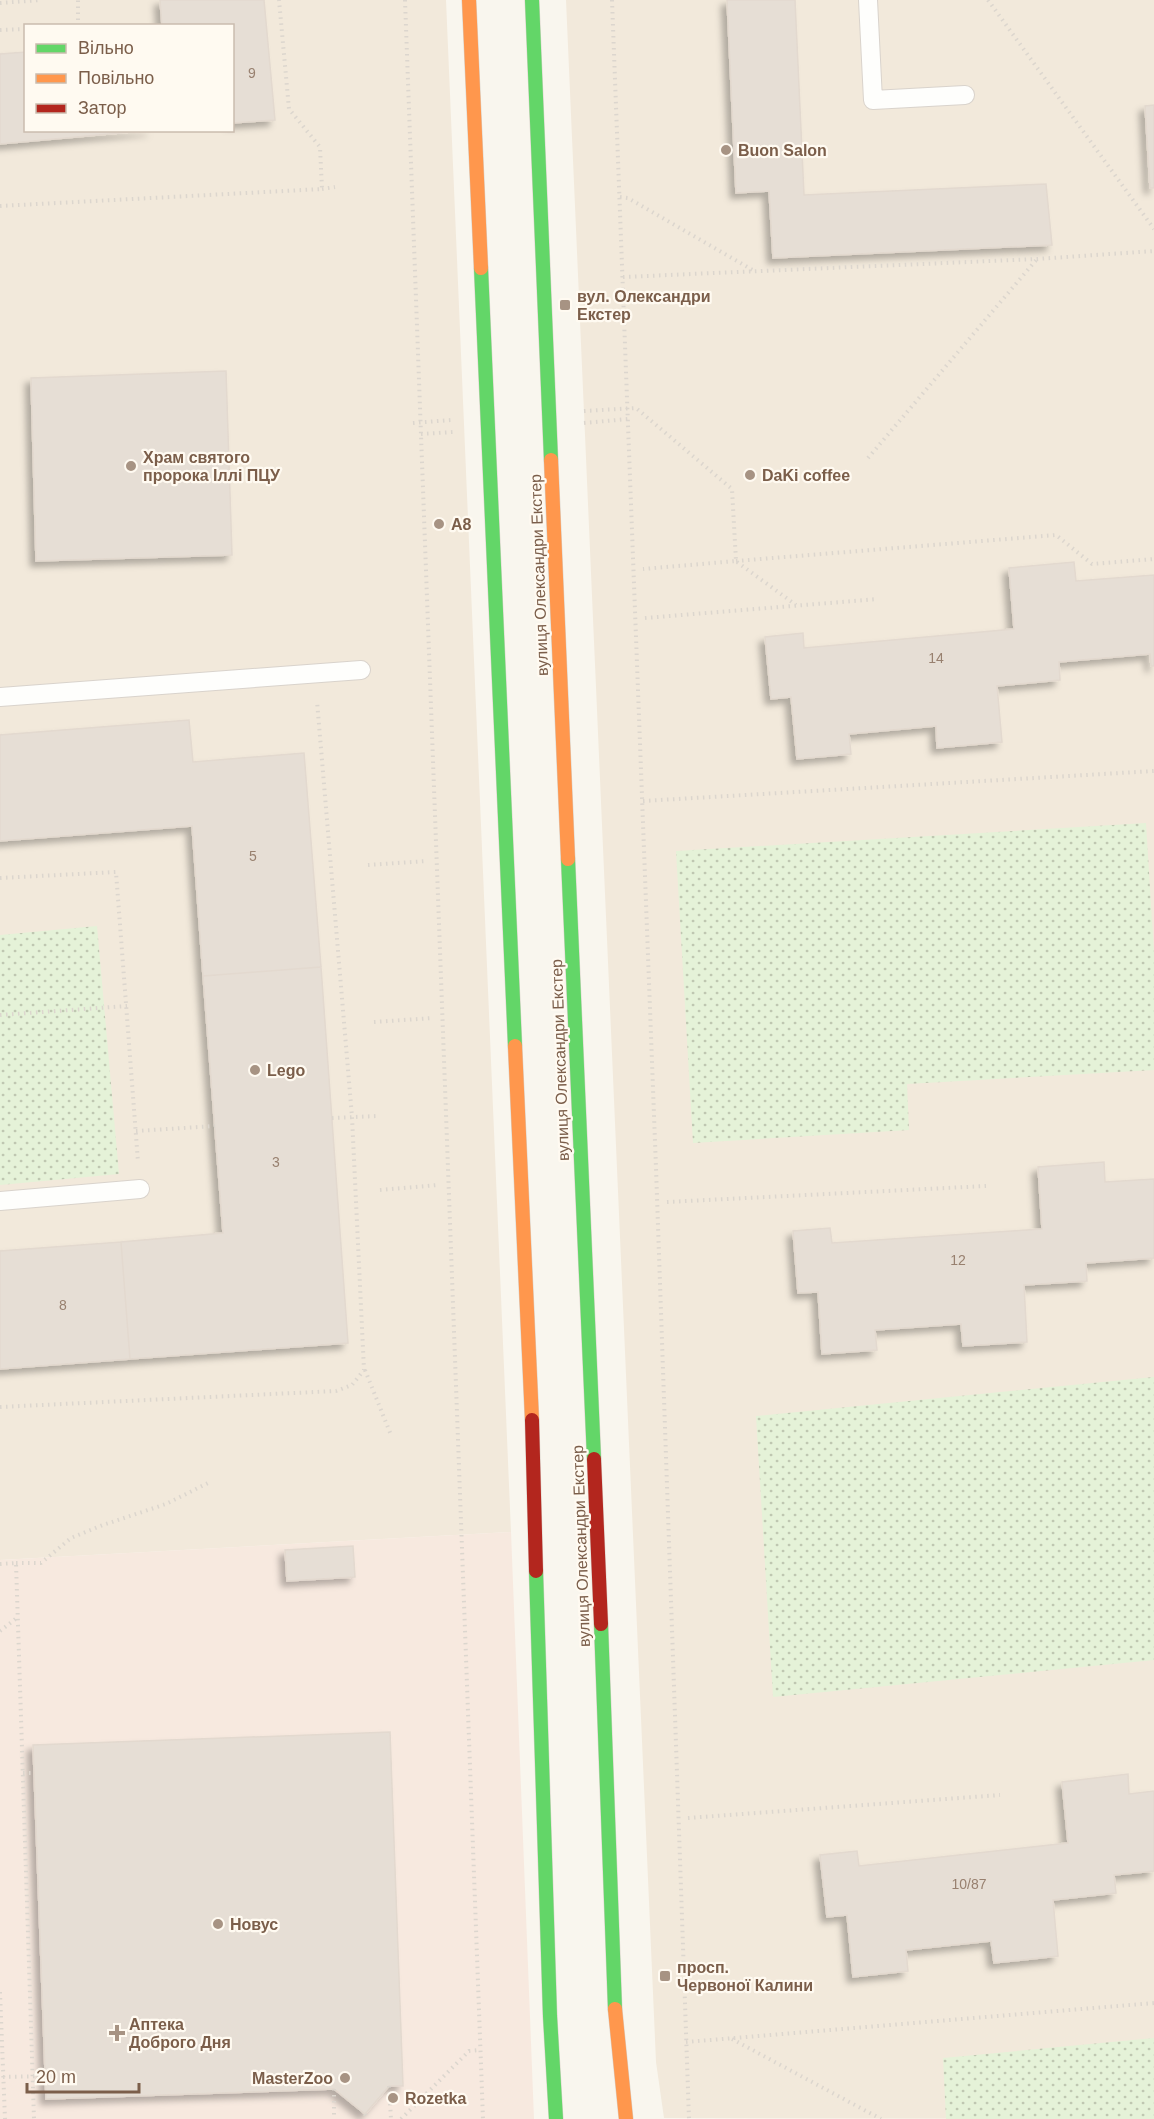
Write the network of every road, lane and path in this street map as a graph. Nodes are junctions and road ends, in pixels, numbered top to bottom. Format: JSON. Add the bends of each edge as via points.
{"nodes":[{"id":1,"x":41,"y":0,"type":"edge"},
{"id":2,"x":78,"y":0,"type":"edge"},
{"id":3,"x":279,"y":0,"type":"edge"},
{"id":4,"x":405,"y":0,"type":"edge"},
{"id":5,"x":469,"y":0,"type":"edge"},
{"id":6,"x":532,"y":0,"type":"edge"},
{"id":7,"x":612,"y":0,"type":"edge"},
{"id":8,"x":868,"y":0,"type":"edge"},
{"id":9,"x":988,"y":0,"type":"edge"},
{"id":10,"x":0,"y":3,"type":"edge"},
{"id":11,"x":78,"y":24,"type":"edge"},
{"id":12,"x":24,"y":29,"type":"edge"},
{"id":13,"x":0,"y":30,"type":"edge"},
{"id":14,"x":965,"y":95,"type":"dead end"},
{"id":15,"x":335,"y":188,"type":"dead end"},
{"id":16,"x":322,"y":189,"type":"junction"},
{"id":17,"x":620,"y":197,"type":"junction"},
{"id":18,"x":0,"y":206,"type":"edge"},
{"id":19,"x":1154,"y":229,"type":"edge"},
{"id":20,"x":1154,"y":251,"type":"edge"},
{"id":21,"x":1038,"y":259,"type":"junction"},
{"id":22,"x":756,"y":272,"type":"junction"},
{"id":23,"x":623,"y":277,"type":"junction"},
{"id":24,"x":628,"y":409,"type":"junction"},
{"id":25,"x":868,"y":458,"type":"dead end"},
{"id":26,"x":1154,"y":559,"type":"edge"},
{"id":27,"x":736,"y":561,"type":"junction"},
{"id":28,"x":643,"y":569,"type":"dead end"},
{"id":29,"x":878,"y":599,"type":"dead end"},
{"id":30,"x":796,"y":606,"type":"junction"},
{"id":31,"x":645,"y":618,"type":"dead end"},
{"id":32,"x":361,"y":670,"type":"dead end"},
{"id":33,"x":314,"y":673,"type":"junction"},
{"id":34,"x":0,"y":697,"type":"edge"},
{"id":35,"x":1154,"y":771,"type":"edge"},
{"id":36,"x":643,"y":801,"type":"junction"},
{"id":37,"x":427,"y":861,"type":"dead end"},
{"id":38,"x":368,"y":866,"type":"dead end"},
{"id":39,"x":0,"y":878,"type":"edge"},
{"id":40,"x":127,"y":1006,"type":"junction"},
{"id":41,"x":0,"y":1015,"type":"edge"},
{"id":42,"x":433,"y":1018,"type":"dead end"},
{"id":43,"x":374,"y":1022,"type":"dead end"},
{"id":44,"x":377,"y":1116,"type":"dead end"},
{"id":45,"x":352,"y":1117,"type":"junction"},
{"id":46,"x":332,"y":1118,"type":"dead end"},
{"id":47,"x":215,"y":1126,"type":"dead end"},
{"id":48,"x":438,"y":1185,"type":"dead end"},
{"id":49,"x":986,"y":1186,"type":"dead end"},
{"id":50,"x":140,"y":1189,"type":"dead end"},
{"id":51,"x":381,"y":1190,"type":"dead end"},
{"id":52,"x":0,"y":1201,"type":"edge"},
{"id":53,"x":667,"y":1203,"type":"dead end"},
{"id":54,"x":364,"y":1370,"type":"junction"},
{"id":55,"x":0,"y":1407,"type":"edge"},
{"id":56,"x":390,"y":1435,"type":"dead end"},
{"id":57,"x":208,"y":1483,"type":"dead end"},
{"id":58,"x":16,"y":1563,"type":"junction"},
{"id":59,"x":0,"y":1564,"type":"edge"},
{"id":60,"x":18,"y":1617,"type":"junction"},
{"id":61,"x":0,"y":1631,"type":"edge"},
{"id":62,"x":23,"y":1773,"type":"junction"},
{"id":63,"x":34,"y":1773,"type":"dead end"},
{"id":64,"x":1000,"y":1795,"type":"dead end"},
{"id":65,"x":688,"y":1818,"type":"dead end"},
{"id":66,"x":0,"y":1992,"type":"edge"},
{"id":67,"x":1154,"y":2003,"type":"edge"},
{"id":68,"x":731,"y":2038,"type":"junction"},
{"id":69,"x":687,"y":2042,"type":"junction"},
{"id":70,"x":480,"y":2050,"type":"junction"},
{"id":71,"x":34,"y":2074,"type":"junction"},
{"id":72,"x":45,"y":2076,"type":"dead end"},
{"id":73,"x":3,"y":2077,"type":"junction"},
{"id":74,"x":389,"y":2086,"type":"dead end"},
{"id":75,"x":333,"y":2089,"type":"dead end"},
{"id":76,"x":5,"y":2119,"type":"edge"},
{"id":77,"x":34,"y":2119,"type":"edge"},
{"id":78,"x":334,"y":2119,"type":"edge"},
{"id":79,"x":391,"y":2119,"type":"edge"},
{"id":80,"x":401,"y":2119,"type":"edge"},
{"id":81,"x":483,"y":2119,"type":"edge"},
{"id":82,"x":556,"y":2119,"type":"edge"},
{"id":83,"x":626,"y":2119,"type":"edge"},
{"id":84,"x":689,"y":2119,"type":"edge"},
{"id":85,"x":881,"y":2119,"type":"edge"}],
"edges":[{"from":1,"to":10,"type":"path"},
{"from":2,"to":11,"type":"path"},
{"from":3,"to":16,"type":"path","via":[[289,109],[320,147]]},
{"from":4,"to":70,"type":"path"},
{"from":5,"to":82,"type":"street","via":[[532,1418]]},
{"from":6,"to":83,"type":"street","name":"вулиця Олександри Екстер","via":[[613,1988]]},
{"from":7,"to":17,"type":"path"},
{"from":8,"to":14,"type":"lane","via":[[873,100]]},
{"from":9,"to":19,"type":"path"},
{"from":12,"to":13,"type":"path"},
{"from":15,"to":16,"type":"path"},
{"from":16,"to":18,"type":"path"},
{"from":17,"to":22,"type":"path"},
{"from":17,"to":23,"type":"path"},
{"from":20,"to":21,"type":"path"},
{"from":21,"to":22,"type":"path"},
{"from":21,"to":25,"type":"path"},
{"from":22,"to":23,"type":"path"},
{"from":23,"to":24,"type":"path"},
{"from":24,"to":27,"type":"path","via":[[636,408],[732,489]]},
{"from":24,"to":36,"type":"path"},
{"from":26,"to":27,"type":"path","via":[[1092,564],[1056,535]]},
{"from":27,"to":28,"type":"path"},
{"from":27,"to":30,"type":"path"},
{"from":29,"to":30,"type":"path"},
{"from":30,"to":31,"type":"path"},
{"from":32,"to":33,"type":"lane"},
{"from":33,"to":34,"type":"lane"},
{"from":33,"to":45,"type":"path"},
{"from":35,"to":36,"type":"path"},
{"from":36,"to":69,"type":"path"},
{"from":37,"to":38,"type":"path"},
{"from":39,"to":40,"type":"path","via":[[116,872]]},
{"from":40,"to":41,"type":"path"},
{"from":40,"to":47,"type":"path","via":[[136,1131]]},
{"from":42,"to":43,"type":"path"},
{"from":44,"to":45,"type":"path"},
{"from":45,"to":46,"type":"path"},
{"from":45,"to":54,"type":"path"},
{"from":48,"to":51,"type":"path"},
{"from":49,"to":53,"type":"path"},
{"from":50,"to":52,"type":"lane"},
{"from":54,"to":55,"type":"path","via":[[352,1385],[336,1391]]},
{"from":54,"to":56,"type":"path"},
{"from":57,"to":58,"type":"path","via":[[166,1504],[71,1538],[41,1563]]},
{"from":58,"to":59,"type":"path"},
{"from":58,"to":60,"type":"path"},
{"from":60,"to":61,"type":"path"},
{"from":60,"to":62,"type":"path"},
{"from":62,"to":63,"type":"path"},
{"from":62,"to":71,"type":"path"},
{"from":64,"to":65,"type":"path"},
{"from":66,"to":73,"type":"path"},
{"from":67,"to":68,"type":"path"},
{"from":68,"to":69,"type":"path"},
{"from":68,"to":85,"type":"path"},
{"from":69,"to":84,"type":"path"},
{"from":70,"to":80,"type":"path","via":[[469,2051]]},
{"from":70,"to":81,"type":"path"},
{"from":71,"to":72,"type":"path"},
{"from":71,"to":73,"type":"path"},
{"from":71,"to":77,"type":"path"},
{"from":73,"to":76,"type":"path"},
{"from":74,"to":79,"type":"path"},
{"from":75,"to":78,"type":"path"}]}
